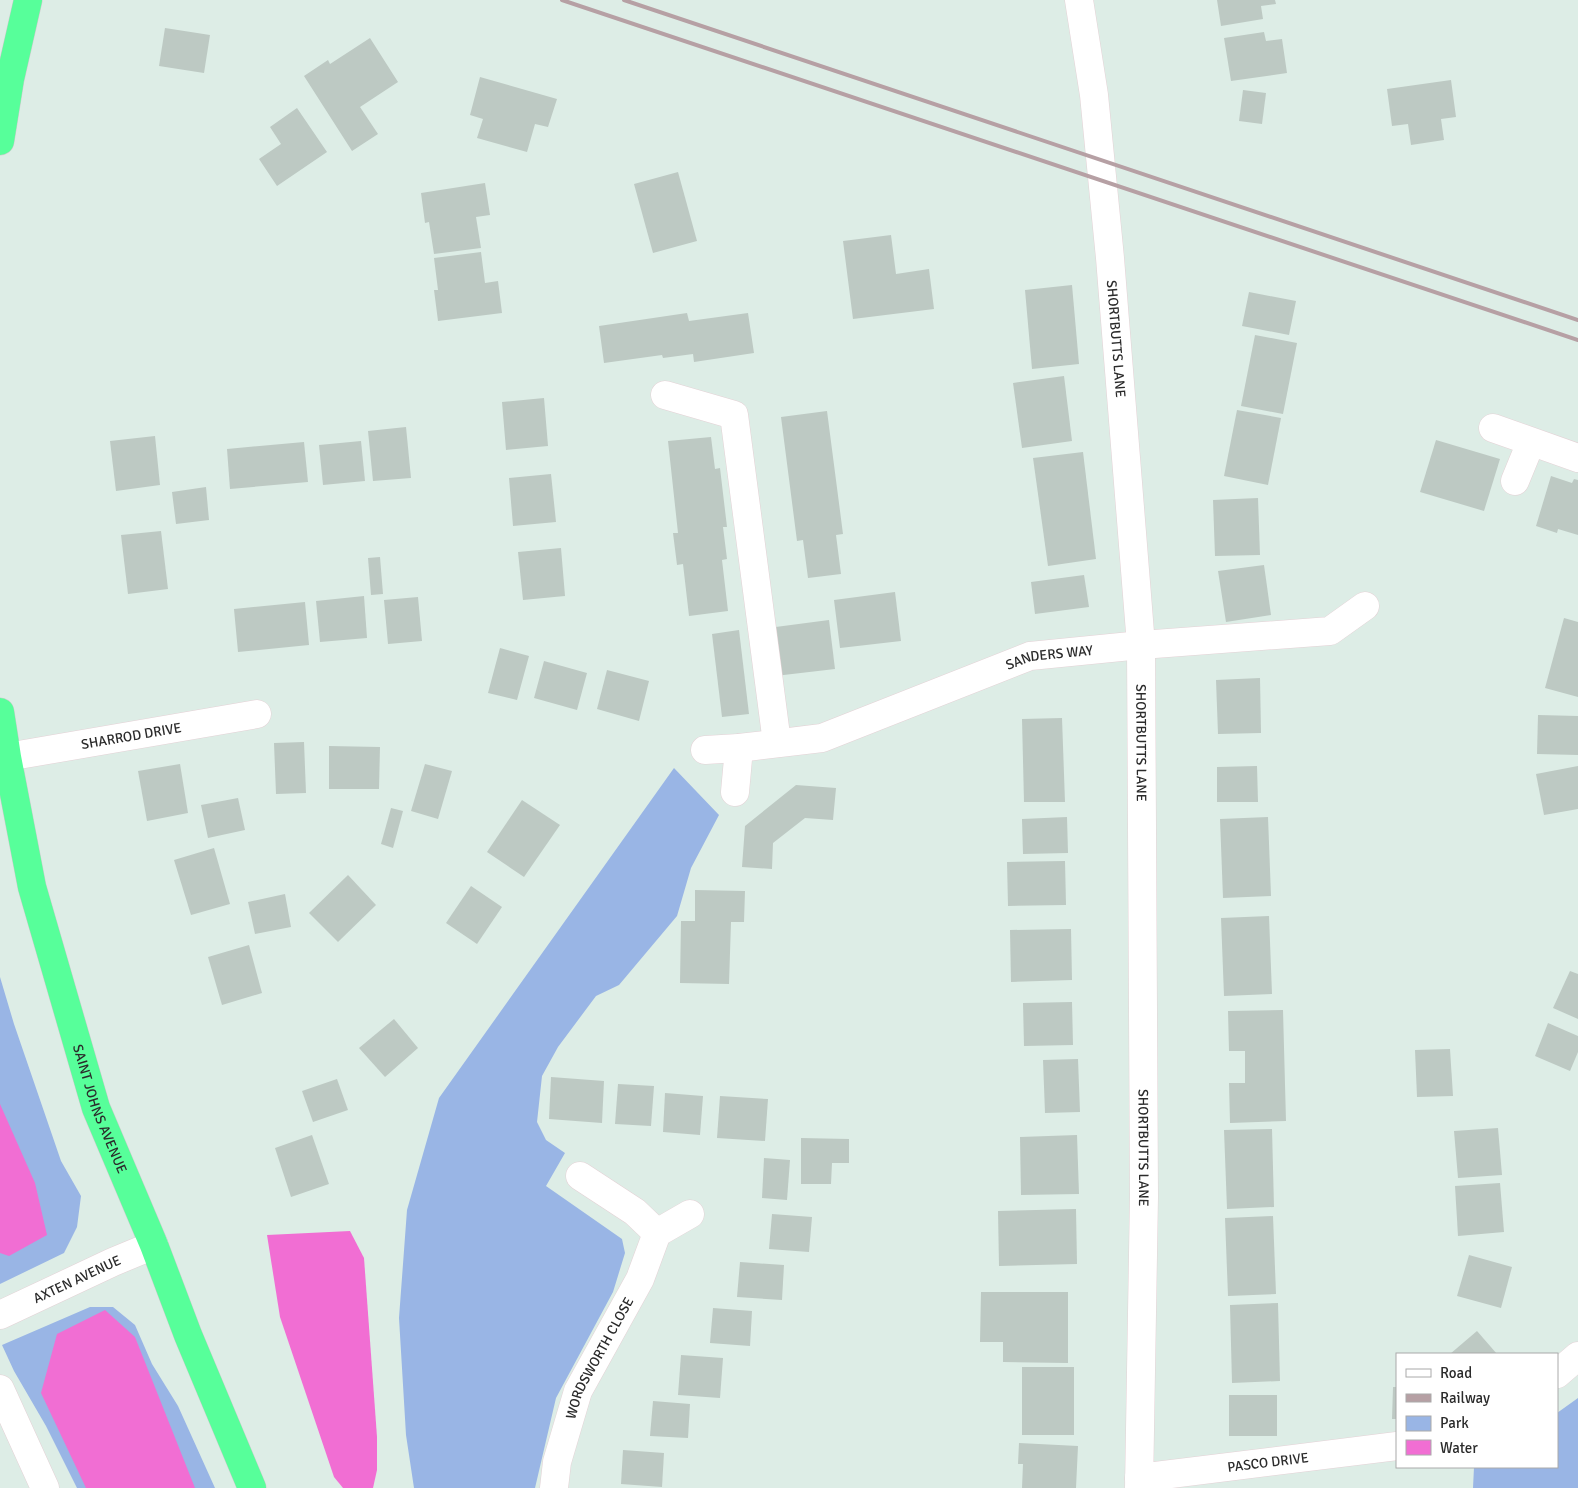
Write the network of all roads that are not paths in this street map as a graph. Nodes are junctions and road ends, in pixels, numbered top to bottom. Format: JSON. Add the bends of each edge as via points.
{"nodes":[{"id":1,"x":28,"y":0,"type":"edge"},
{"id":2,"x":1080,"y":0,"type":"edge"},
{"id":3,"x":0,"y":141,"type":"edge"},
{"id":4,"x":665,"y":395,"type":"dead end"},
{"id":5,"x":1493,"y":428,"type":"dead end"},
{"id":6,"x":1531,"y":442,"type":"junction"},
{"id":7,"x":1578,"y":458,"type":"edge"},
{"id":8,"x":1515,"y":481,"type":"dead end"},
{"id":9,"x":1365,"y":606,"type":"dead end"},
{"id":10,"x":1141,"y":645,"type":"junction"},
{"id":11,"x":0,"y":712,"type":"edge"},
{"id":12,"x":257,"y":714,"type":"dead end"},
{"id":13,"x":777,"y":743,"type":"junction"},
{"id":14,"x":739,"y":748,"type":"junction"},
{"id":15,"x":705,"y":750,"type":"dead end"},
{"id":16,"x":6,"y":757,"type":"junction"},
{"id":17,"x":735,"y":792,"type":"dead end"},
{"id":18,"x":580,"y":1176,"type":"dead end"},
{"id":19,"x":690,"y":1214,"type":"dead end"},
{"id":20,"x":657,"y":1233,"type":"junction"},
{"id":21,"x":154,"y":1245,"type":"junction"},
{"id":22,"x":6,"y":1312,"type":"edge"},
{"id":23,"x":1578,"y":1356,"type":"edge"},
{"id":24,"x":1558,"y":1373,"type":"edge"},
{"id":25,"x":0,"y":1389,"type":"edge"},
{"id":26,"x":1396,"y":1446,"type":"edge"},
{"id":27,"x":1139,"y":1483,"type":"edge"},
{"id":28,"x":45,"y":1488,"type":"edge"},
{"id":29,"x":252,"y":1488,"type":"edge"},
{"id":30,"x":554,"y":1488,"type":"edge"}],
"edges":[{"from":1,"to":3,"type":"highway"},
{"from":2,"to":10,"type":"street","name":"SHORTBUTTS LANE","via":[[1094,95],[1109,248]]},
{"from":4,"to":13,"type":"street","via":[[734,415]]},
{"from":5,"to":6,"type":"street"},
{"from":6,"to":7,"type":"street"},
{"from":6,"to":8,"type":"street"},
{"from":9,"to":10,"type":"street","name":"SANDERS WAY","via":[[1330,631]]},
{"from":10,"to":13,"type":"street","name":"SANDERS WAY","via":[[1030,656],[822,738]]},
{"from":10,"to":27,"type":"street","name":"SHORTBUTTS LANE","via":[[1144,1196]]},
{"from":11,"to":16,"type":"highway","name":"SAINT JOHNS AVENUE"},
{"from":12,"to":16,"type":"street","name":"SHARROD DRIVE"},
{"from":13,"to":14,"type":"street","name":"SANDERS WAY"},
{"from":14,"to":15,"type":"street","name":"SANDERS WAY"},
{"from":14,"to":17,"type":"street"},
{"from":16,"to":21,"type":"highway","name":"SAINT JOHNS AVENUE","via":[[32,887],[96,1108]]},
{"from":18,"to":20,"type":"street","via":[[635,1212]]},
{"from":19,"to":20,"type":"street"},
{"from":20,"to":30,"type":"street","name":"WORDSWORTH CLOSE","via":[[640,1279],[578,1392],[557,1462]]},
{"from":21,"to":22,"type":"street","name":"AXTEN AVENUE"},
{"from":21,"to":29,"type":"highway","name":"SAINT JOHNS AVENUE"},
{"from":23,"to":24,"type":"street"},
{"from":25,"to":28,"type":"street"},
{"from":26,"to":27,"type":"street","name":"PASCO DRIVE"}]}
